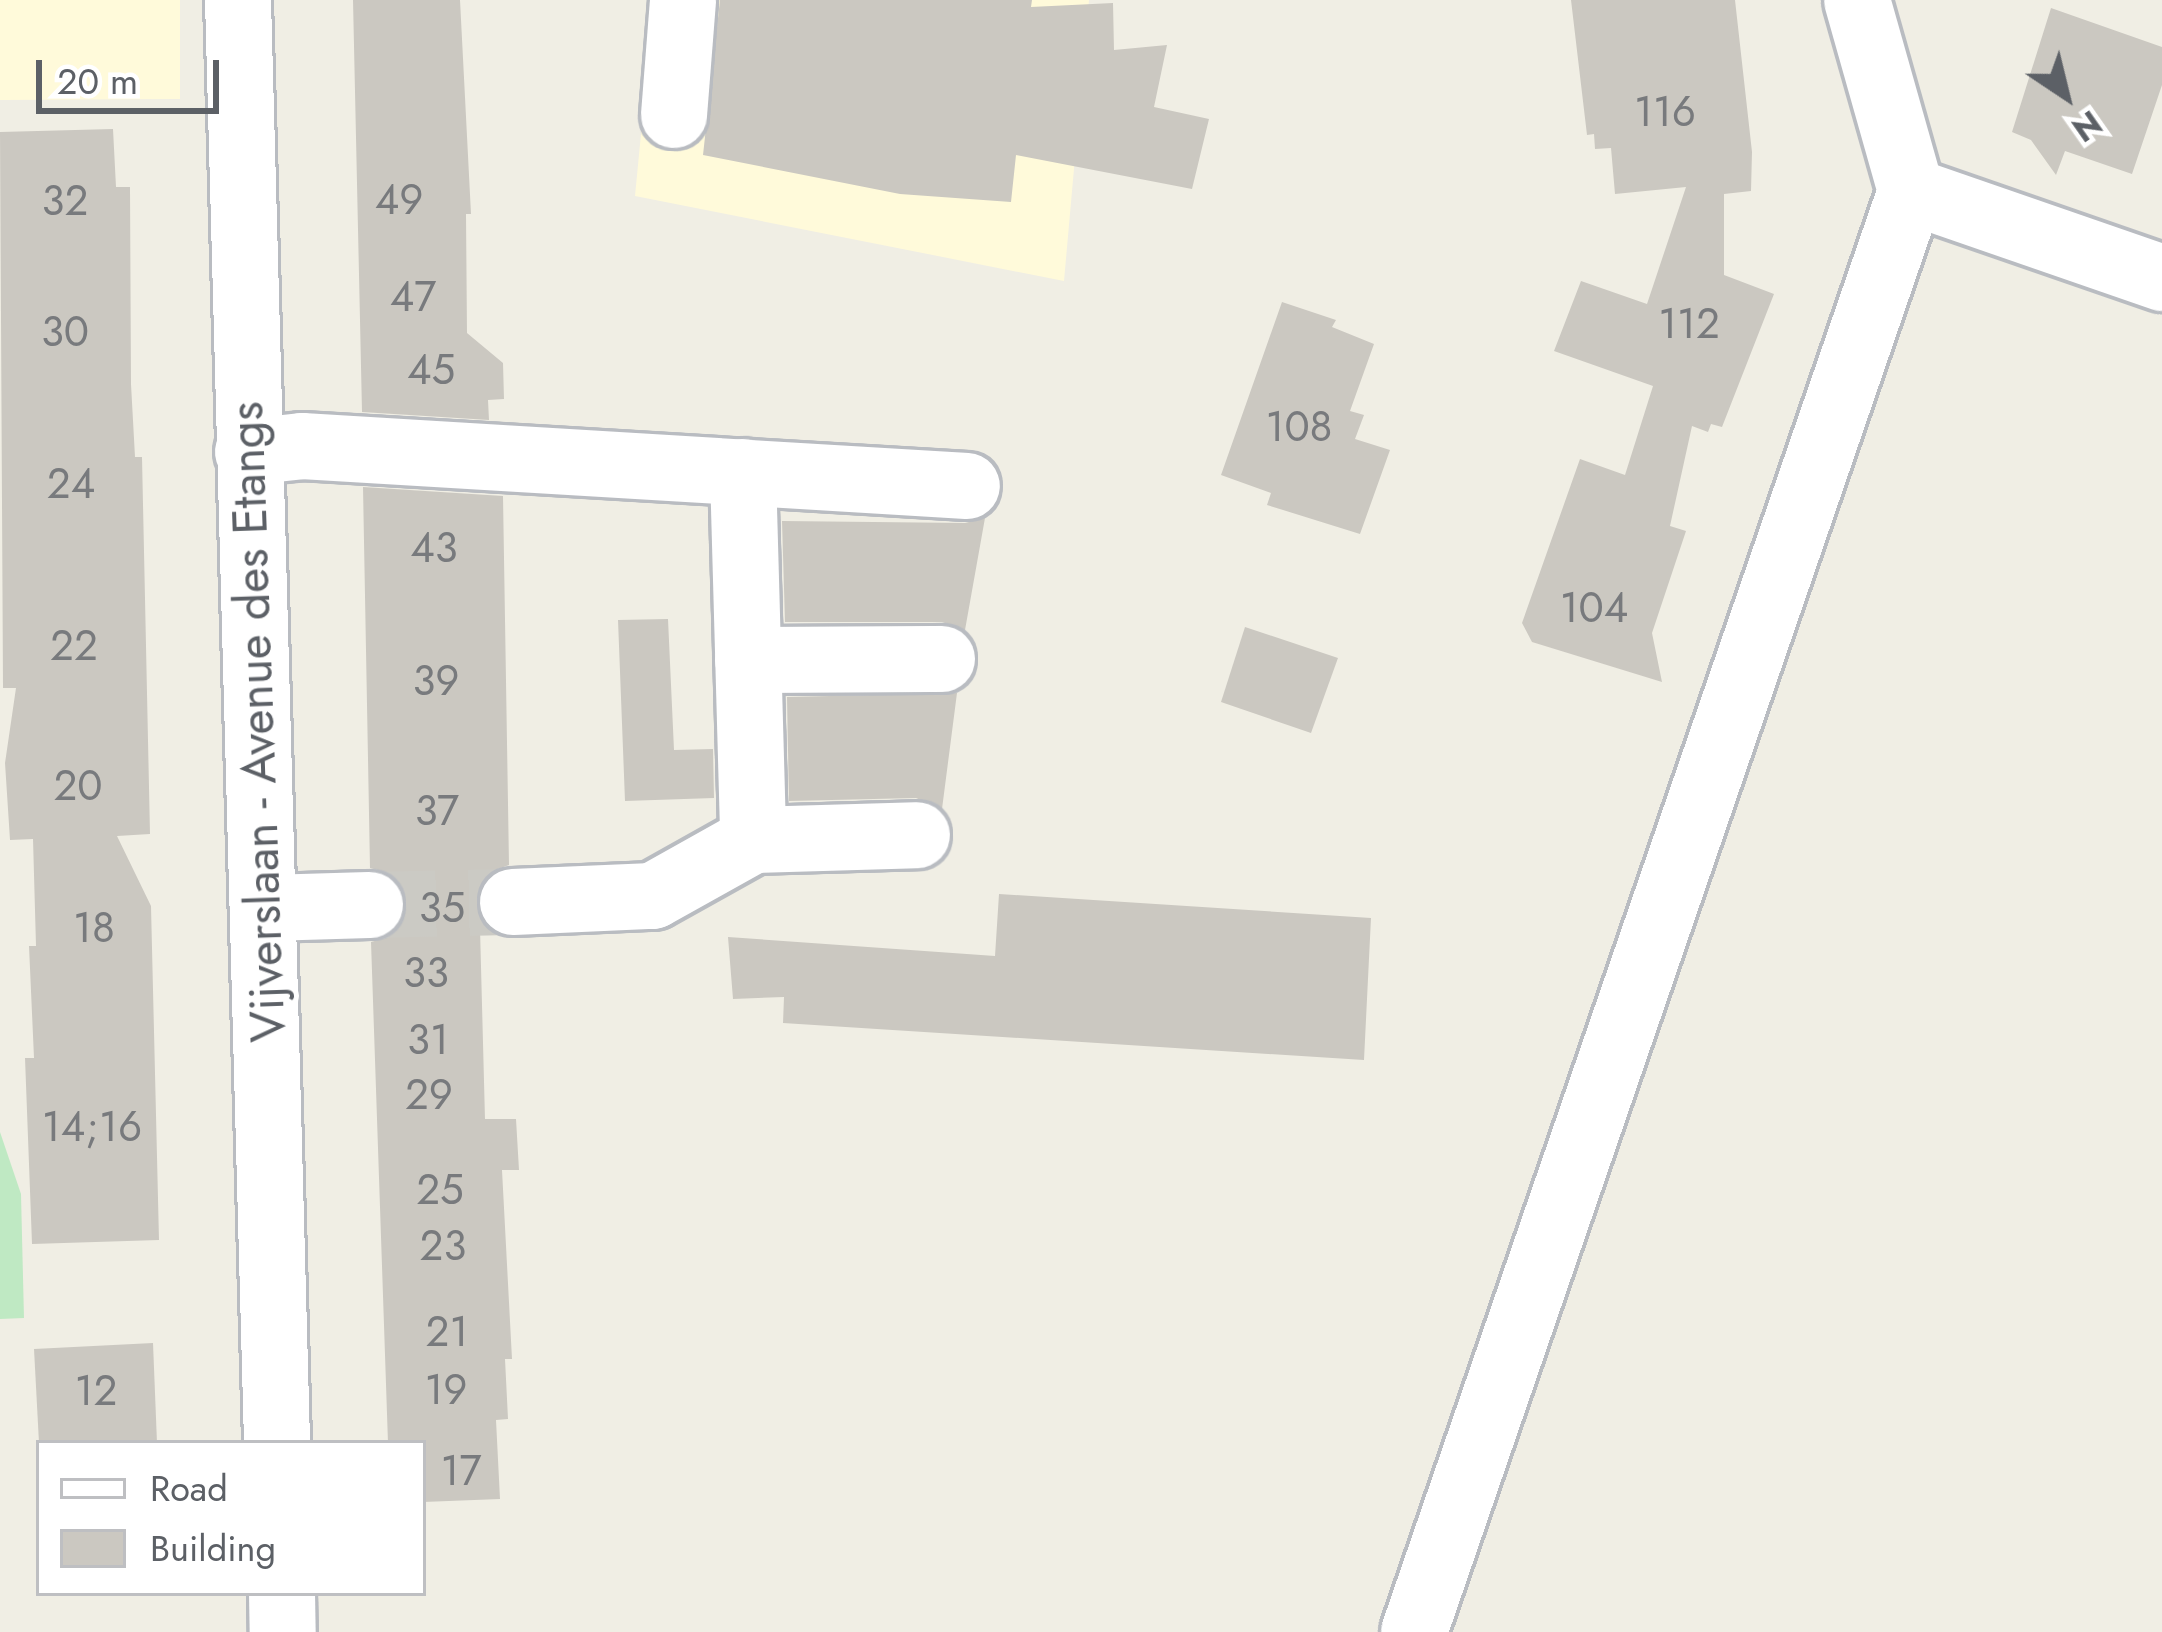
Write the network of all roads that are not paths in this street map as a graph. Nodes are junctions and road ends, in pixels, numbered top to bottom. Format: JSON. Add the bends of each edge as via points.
{"nodes":[{"id":1,"x":238,"y":0,"type":"edge"},
{"id":2,"x":683,"y":0,"type":"edge"},
{"id":3,"x":1857,"y":0,"type":"edge"},
{"id":4,"x":674,"y":115,"type":"dead end"},
{"id":5,"x":1911,"y":191,"type":"junction"},
{"id":6,"x":2162,"y":278,"type":"edge"},
{"id":7,"x":248,"y":452,"type":"junction"},
{"id":8,"x":743,"y":472,"type":"junction"},
{"id":9,"x":967,"y":486,"type":"dead end"},
{"id":10,"x":942,"y":658,"type":"dead end"},
{"id":11,"x":748,"y":660,"type":"junction"},
{"id":12,"x":917,"y":835,"type":"dead end"},
{"id":13,"x":753,"y":840,"type":"junction"},
{"id":14,"x":513,"y":902,"type":"tunnel mouth"},
{"id":15,"x":370,"y":905,"type":"tunnel mouth"},
{"id":16,"x":267,"y":908,"type":"junction"},
{"id":17,"x":277,"y":1440,"type":"edge"},
{"id":18,"x":282,"y":1596,"type":"edge"},
{"id":19,"x":283,"y":1632,"type":"edge"},
{"id":20,"x":1414,"y":1632,"type":"edge"}],
"edges":[{"from":1,"to":7,"type":"street","name":"Vijverslaan - Avenue des Etangs"},
{"from":2,"to":4,"type":"street"},
{"from":3,"to":5,"type":"street"},
{"from":5,"to":6,"type":"street"},
{"from":5,"to":20,"type":"street"},
{"from":7,"to":8,"type":"street","via":[[302,446]]},
{"from":7,"to":16,"type":"street","name":"Vijverslaan - Avenue des Etangs"},
{"from":8,"to":9,"type":"street"},
{"from":8,"to":11,"type":"street"},
{"from":10,"to":11,"type":"street"},
{"from":11,"to":13,"type":"street"},
{"from":12,"to":13,"type":"street"},
{"from":13,"to":14,"type":"street","via":[[653,896]]},
{"from":15,"to":16,"type":"street"},
{"from":16,"to":17,"type":"street","name":"Vijverslaan - Avenue des Etangs"},
{"from":18,"to":19,"type":"street"}]}
